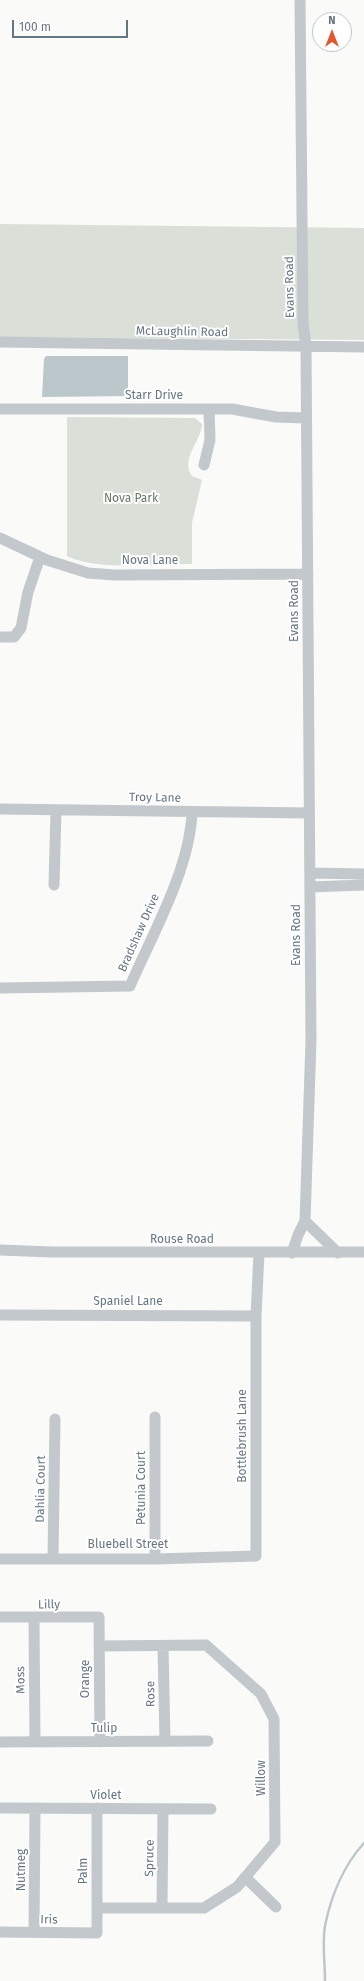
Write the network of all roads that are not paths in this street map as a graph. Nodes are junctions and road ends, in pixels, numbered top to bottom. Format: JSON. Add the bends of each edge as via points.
{"nodes":[{"id":1,"x":300,"y":0,"type":"edge"},
{"id":2,"x":0,"y":342,"type":"edge"},
{"id":3,"x":306,"y":346,"type":"junction"},
{"id":4,"x":364,"y":347,"type":"edge"},
{"id":5,"x":0,"y":409,"type":"edge"},
{"id":6,"x":209,"y":409,"type":"junction"},
{"id":7,"x":306,"y":418,"type":"junction"},
{"id":8,"x":204,"y":465,"type":"dead end"},
{"id":9,"x":0,"y":538,"type":"edge"},
{"id":10,"x":40,"y":557,"type":"junction"},
{"id":11,"x":308,"y":574,"type":"junction"},
{"id":12,"x":0,"y":637,"type":"edge"},
{"id":13,"x":0,"y":809,"type":"edge"},
{"id":14,"x":56,"y":810,"type":"junction"},
{"id":15,"x":192,"y":812,"type":"junction"},
{"id":16,"x":309,"y":813,"type":"junction"},
{"id":17,"x":310,"y":873,"type":"junction"},
{"id":18,"x":364,"y":874,"type":"edge"},
{"id":19,"x":54,"y":885,"type":"dead end"},
{"id":20,"x":364,"y":886,"type":"edge"},
{"id":21,"x":310,"y":887,"type":"junction"},
{"id":22,"x":0,"y":988,"type":"edge"},
{"id":23,"x":305,"y":1221,"type":"junction"},
{"id":24,"x":0,"y":1250,"type":"edge"},
{"id":25,"x":364,"y":1252,"type":"edge"},
{"id":26,"x":259,"y":1253,"type":"junction"},
{"id":27,"x":292,"y":1253,"type":"junction"},
{"id":28,"x":338,"y":1253,"type":"junction"},
{"id":29,"x":0,"y":1314,"type":"edge"},
{"id":30,"x":256,"y":1316,"type":"junction"},
{"id":31,"x":155,"y":1417,"type":"dead end"},
{"id":32,"x":55,"y":1419,"type":"dead end"},
{"id":33,"x":256,"y":1556,"type":"joint"},
{"id":34,"x":53,"y":1558,"type":"junction"},
{"id":35,"x":0,"y":1559,"type":"edge"},
{"id":36,"x":156,"y":1559,"type":"junction"},
{"id":37,"x":99,"y":1617,"type":"joint"},
{"id":38,"x":0,"y":1618,"type":"edge"},
{"id":39,"x":34,"y":1618,"type":"junction"},
{"id":40,"x":99,"y":1646,"type":"junction"},
{"id":41,"x":163,"y":1646,"type":"junction"},
{"id":42,"x":165,"y":1741,"type":"junction"},
{"id":43,"x":208,"y":1741,"type":"dead end"},
{"id":44,"x":0,"y":1742,"type":"edge"},
{"id":45,"x":35,"y":1742,"type":"junction"},
{"id":46,"x":100,"y":1742,"type":"junction"},
{"id":47,"x":0,"y":1808,"type":"edge"},
{"id":48,"x":35,"y":1808,"type":"junction"},
{"id":49,"x":97,"y":1808,"type":"junction"},
{"id":50,"x":163,"y":1809,"type":"junction"},
{"id":51,"x":212,"y":1809,"type":"dead end"},
{"id":52,"x":246,"y":1877,"type":"junction"},
{"id":53,"x":276,"y":1907,"type":"dead end"},
{"id":54,"x":97,"y":1908,"type":"junction"},
{"id":55,"x":162,"y":1908,"type":"junction"},
{"id":56,"x":0,"y":1932,"type":"edge"},
{"id":57,"x":34,"y":1932,"type":"junction"},
{"id":58,"x":98,"y":1933,"type":"joint"}],
"edges":[{"from":1,"to":3,"type":"street","name":"Evans Road","via":[[303,324]]},
{"from":2,"to":3,"type":"street","name":"McLaughlin Road"},
{"from":3,"to":4,"type":"street","name":"McLaughlin Road"},
{"from":3,"to":7,"type":"street","name":"Evans Road"},
{"from":5,"to":6,"type":"street","name":"Starr Drive"},
{"from":6,"to":7,"type":"street","name":"Starr Drive","via":[[232,409],[276,417]]},
{"from":6,"to":8,"type":"street","via":[[210,440]]},
{"from":7,"to":11,"type":"street","name":"Evans Road"},
{"from":9,"to":10,"type":"street","name":"Nova Lane"},
{"from":10,"to":11,"type":"street","name":"Nova Lane","via":[[88,573]]},
{"from":10,"to":12,"type":"street","via":[[28,592],[21,628],[14,637]]},
{"from":11,"to":16,"type":"street","name":"Evans Road"},
{"from":13,"to":14,"type":"street","name":"Troy Lane"},
{"from":14,"to":15,"type":"street","name":"Troy Lane"},
{"from":14,"to":19,"type":"street"},
{"from":15,"to":16,"type":"street","name":"Troy Lane"},
{"from":15,"to":22,"type":"street","name":"Bradshaw Drive","via":[[191,829],[180,872],[130,986]]},
{"from":16,"to":17,"type":"street","name":"Evans Road"},
{"from":17,"to":18,"type":"street"},
{"from":17,"to":21,"type":"street","name":"Evans Road"},
{"from":20,"to":21,"type":"street"},
{"from":21,"to":23,"type":"street","name":"Evans Road","via":[[311,1040]]},
{"from":23,"to":27,"type":"street","name":"Evans Road"},
{"from":23,"to":28,"type":"street"},
{"from":24,"to":26,"type":"street","name":"Rouse Road"},
{"from":25,"to":28,"type":"street","name":"Rouse Road"},
{"from":26,"to":27,"type":"street","name":"Rouse Road"},
{"from":26,"to":30,"type":"street","name":"Bottlebrush Lane"},
{"from":27,"to":28,"type":"street","name":"Rouse Road"},
{"from":29,"to":30,"type":"street","name":"Spaniel Lane"},
{"from":30,"to":33,"type":"street","name":"Bottlebrush Lane"},
{"from":31,"to":36,"type":"street","name":"Petunia Court"},
{"from":32,"to":34,"type":"street","name":"Dahlia Court"},
{"from":33,"to":36,"type":"street","name":"Bluebell Street"},
{"from":34,"to":35,"type":"street","name":"Bluebell Street"},
{"from":34,"to":36,"type":"street","name":"Bluebell Street"},
{"from":37,"to":39,"type":"street","name":"Lilly"},
{"from":37,"to":40,"type":"street","name":"Orange"},
{"from":38,"to":39,"type":"street","name":"Lilly"},
{"from":39,"to":45,"type":"street","name":"Moss"},
{"from":40,"to":41,"type":"street","name":"Willow"},
{"from":40,"to":46,"type":"street","name":"Orange"},
{"from":41,"to":42,"type":"street","name":"Rose"},
{"from":41,"to":52,"type":"street","name":"Willow","via":[[206,1645],[261,1694],[274,1719],[275,1842]]},
{"from":42,"to":43,"type":"street","name":"Tulip"},
{"from":42,"to":46,"type":"street","name":"Tulip"},
{"from":44,"to":45,"type":"street","name":"Tulip"},
{"from":45,"to":46,"type":"street","name":"Tulip"},
{"from":47,"to":48,"type":"street","name":"Violet"},
{"from":48,"to":49,"type":"street","name":"Violet"},
{"from":48,"to":57,"type":"street","name":"Nutmeg"},
{"from":49,"to":50,"type":"street","name":"Violet"},
{"from":49,"to":54,"type":"street","name":"Palm"},
{"from":50,"to":51,"type":"street","name":"Violet"},
{"from":50,"to":55,"type":"street","name":"Spruce"},
{"from":52,"to":53,"type":"street"},
{"from":52,"to":55,"type":"street","name":"Willow","via":[[236,1887],[204,1908]]},
{"from":54,"to":55,"type":"street","name":"Willow"},
{"from":54,"to":58,"type":"street","name":"Palm"},
{"from":56,"to":57,"type":"street","name":"Iris"},
{"from":57,"to":58,"type":"street","name":"Iris"}]}
